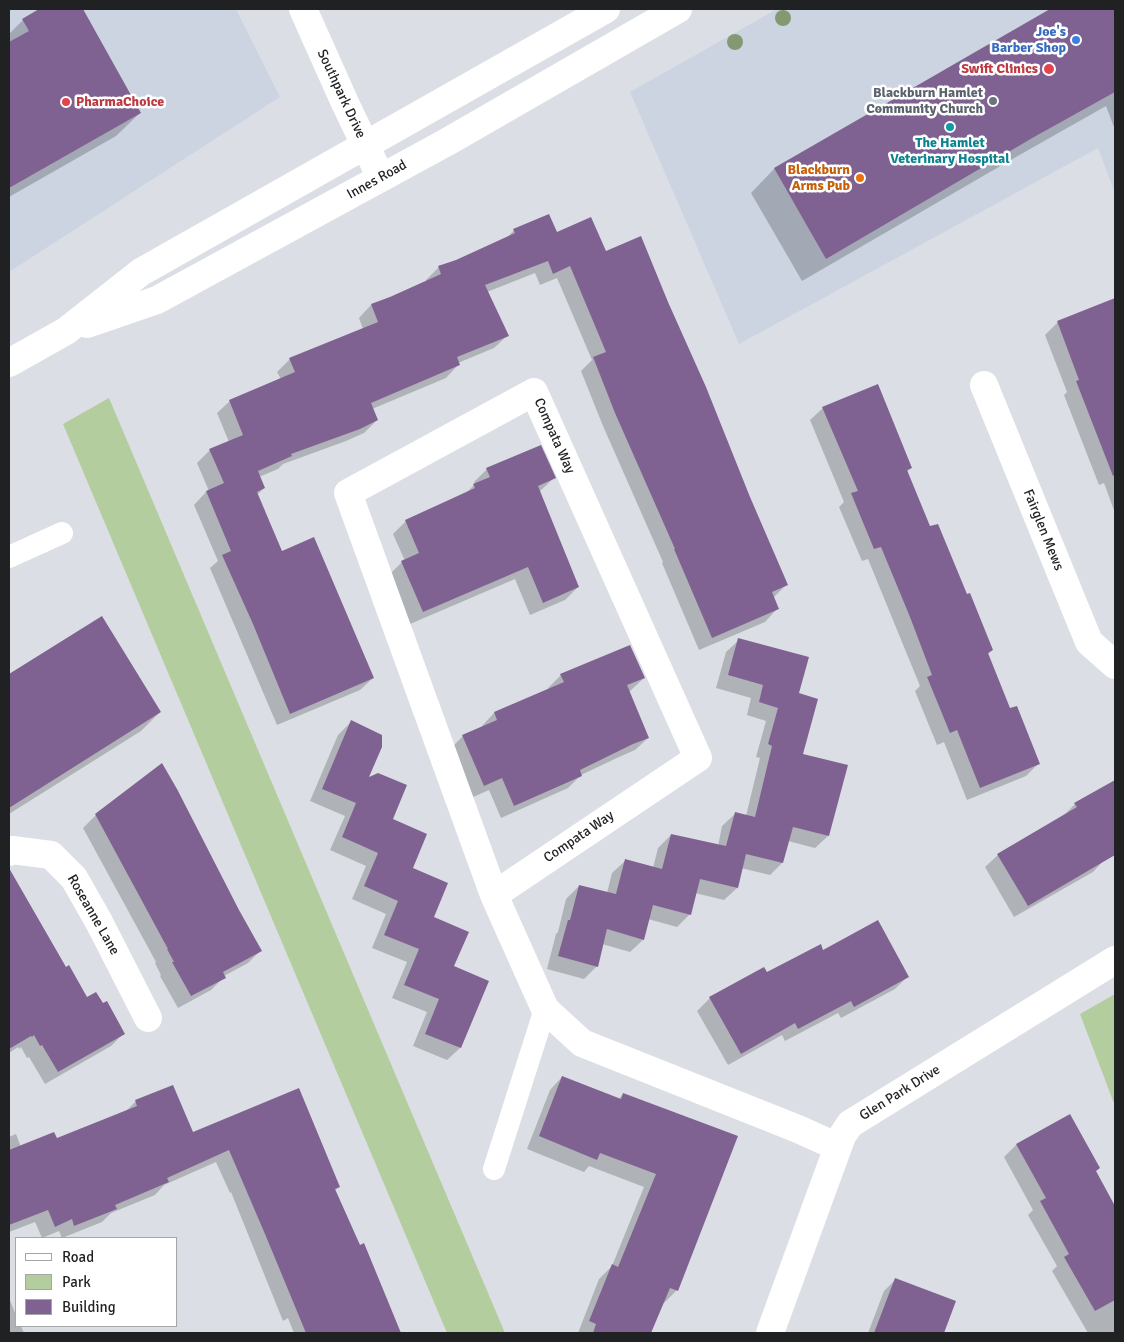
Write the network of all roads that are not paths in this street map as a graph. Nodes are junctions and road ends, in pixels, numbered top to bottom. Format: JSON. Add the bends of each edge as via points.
{"nodes":[{"id":1,"x":303,"y":9,"type":"edge"},
{"id":2,"x":606,"y":9,"type":"edge"},
{"id":3,"x":678,"y":9,"type":"edge"},
{"id":4,"x":365,"y":145,"type":"junction"},
{"id":5,"x":381,"y":178,"type":"junction"},
{"id":6,"x":66,"y":331,"type":"junction"},
{"id":7,"x":9,"y":363,"type":"edge"},
{"id":8,"x":984,"y":385,"type":"dead end"},
{"id":9,"x":62,"y":533,"type":"dead end"},
{"id":10,"x":9,"y":557,"type":"edge"},
{"id":11,"x":1115,"y":664,"type":"edge"},
{"id":12,"x":9,"y":852,"type":"edge"},
{"id":13,"x":494,"y":895,"type":"junction"},
{"id":14,"x":1115,"y":960,"type":"edge"},
{"id":15,"x":545,"y":1009,"type":"junction"},
{"id":16,"x":148,"y":1018,"type":"dead end"},
{"id":17,"x":838,"y":1147,"type":"junction"},
{"id":18,"x":494,"y":1169,"type":"dead end"},
{"id":19,"x":770,"y":1333,"type":"edge"}],
"edges":[{"from":1,"to":4,"type":"street","name":"Southpark Drive"},
{"from":2,"to":4,"type":"street","name":"Innes Road"},
{"from":3,"to":5,"type":"street","name":"Innes Road"},
{"from":4,"to":5,"type":"street","name":"Southpark Drive"},
{"from":4,"to":6,"type":"street","name":"Innes Road","via":[[141,272]]},
{"from":5,"to":6,"type":"street","name":"Innes Road","via":[[157,300]]},
{"from":6,"to":7,"type":"street","name":"Innes Road"},
{"from":8,"to":11,"type":"street","name":"Fairglen Mews","via":[[1089,642]]},
{"from":9,"to":10,"type":"lane"},
{"from":12,"to":16,"type":"street","name":"Roseanne Lane","via":[[51,856],[74,878]]},
{"from":13,"to":13,"type":"street","name":"Compata Way","via":[[348,493],[534,392],[698,758]]},
{"from":13,"to":15,"type":"street","name":"Compata Way"},
{"from":14,"to":17,"type":"street","name":"Glen Park Drive","via":[[850,1124]]},
{"from":15,"to":17,"type":"street","name":"Compata Way","via":[[582,1043]]},
{"from":15,"to":18,"type":"lane"},
{"from":17,"to":19,"type":"street","name":"Glen Park Drive"}]}
